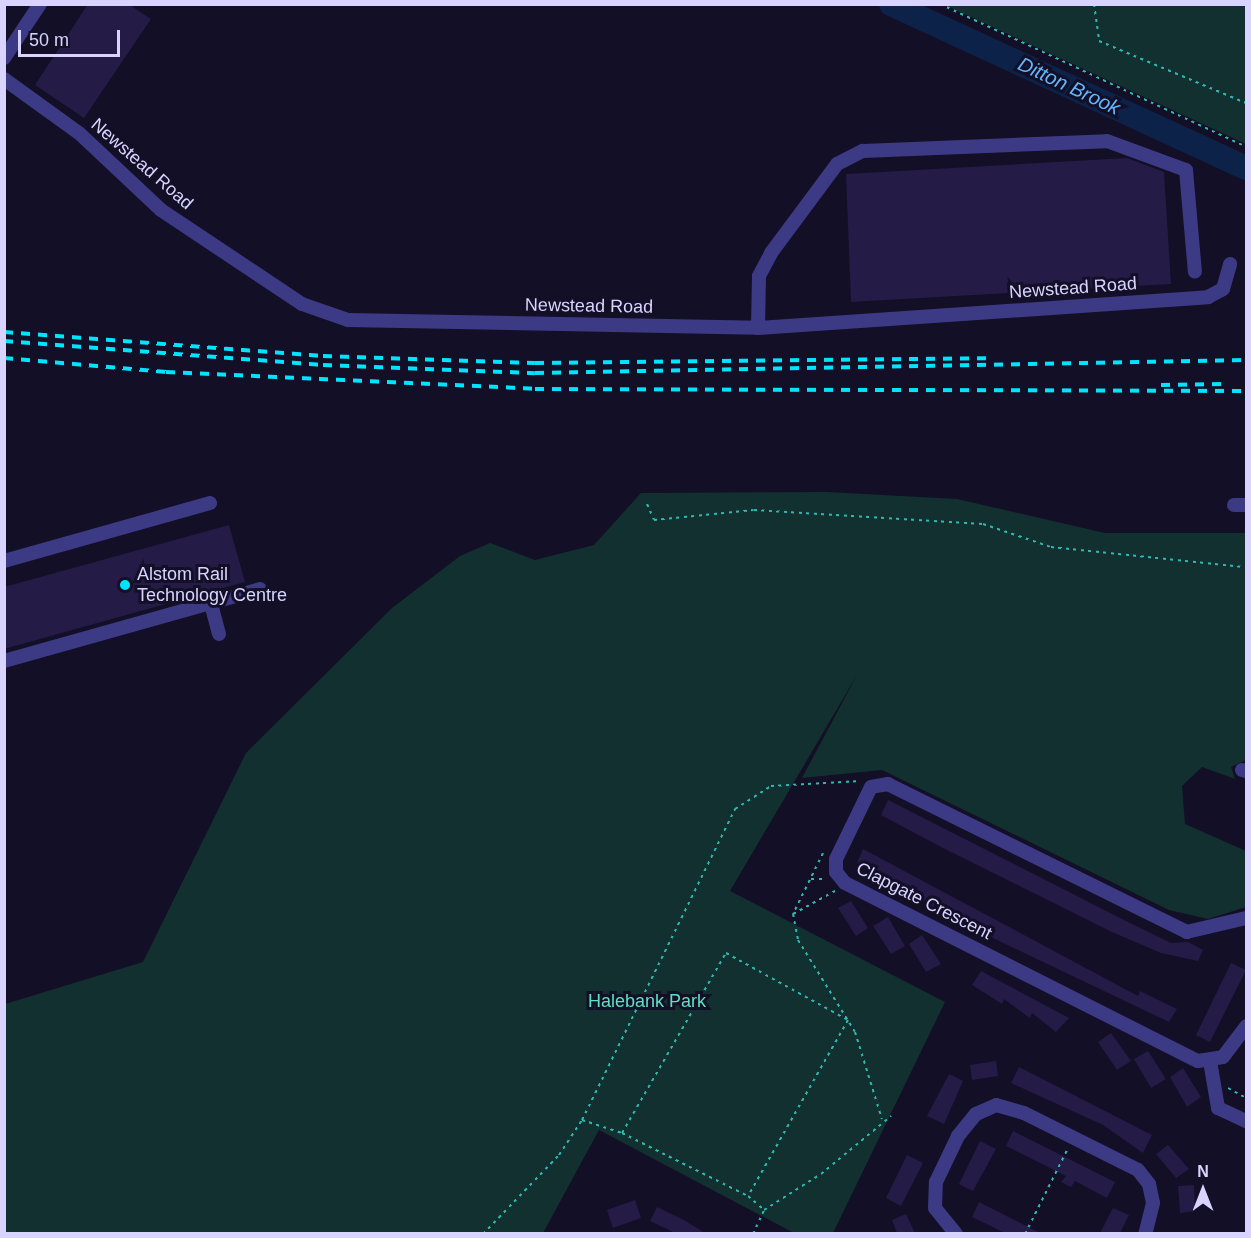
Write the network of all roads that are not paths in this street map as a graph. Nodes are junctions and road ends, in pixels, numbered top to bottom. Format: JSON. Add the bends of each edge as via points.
{"nodes":[{"id":1,"x":40,"y":4,"type":"edge"},
{"id":2,"x":4,"y":58,"type":"edge"},
{"id":3,"x":4,"y":79,"type":"edge"},
{"id":4,"x":1230,"y":264,"type":"dead end"},
{"id":5,"x":1195,"y":272,"type":"dead end"},
{"id":6,"x":758,"y":328,"type":"junction"},
{"id":7,"x":210,"y":503,"type":"dead end"},
{"id":8,"x":4,"y":561,"type":"edge"},
{"id":9,"x":260,"y":588,"type":"dead end"},
{"id":10,"x":211,"y":604,"type":"junction"},
{"id":11,"x":219,"y":634,"type":"dead end"},
{"id":12,"x":4,"y":661,"type":"edge"},
{"id":13,"x":1246,"y":918,"type":"edge"},
{"id":14,"x":1246,"y":1026,"type":"edge"},
{"id":15,"x":1210,"y":1061,"type":"junction"},
{"id":16,"x":1246,"y":1121,"type":"edge"},
{"id":17,"x":956,"y":1233,"type":"edge"},
{"id":18,"x":1145,"y":1233,"type":"edge"}],
"edges":[{"from":1,"to":2,"type":"street"},
{"from":3,"to":6,"type":"street","name":"Newstead Road","via":[[80,133],[161,210],[323,314],[360,320]]},
{"from":4,"to":6,"type":"street","name":"Newstead Road","via":[[1223,290],[1208,297]]},
{"from":5,"to":6,"type":"street","via":[[1186,170],[1166,162],[1107,141],[863,151],[837,164],[771,253],[759,276]]},
{"from":7,"to":8,"type":"street"},
{"from":9,"to":10,"type":"street"},
{"from":10,"to":11,"type":"street"},
{"from":10,"to":12,"type":"street"},
{"from":13,"to":15,"type":"street","name":"Clapgate Crescent","via":[[1187,932],[888,784],[871,787],[836,859],[836,872],[845,883],[1198,1061]]},
{"from":14,"to":15,"type":"street","via":[[1223,1057]]},
{"from":15,"to":16,"type":"street","via":[[1218,1108]]},
{"from":17,"to":18,"type":"street","via":[[935,1208],[936,1182],[958,1136],[976,1114],[996,1105],[1138,1170],[1149,1184],[1153,1203]]}]}
